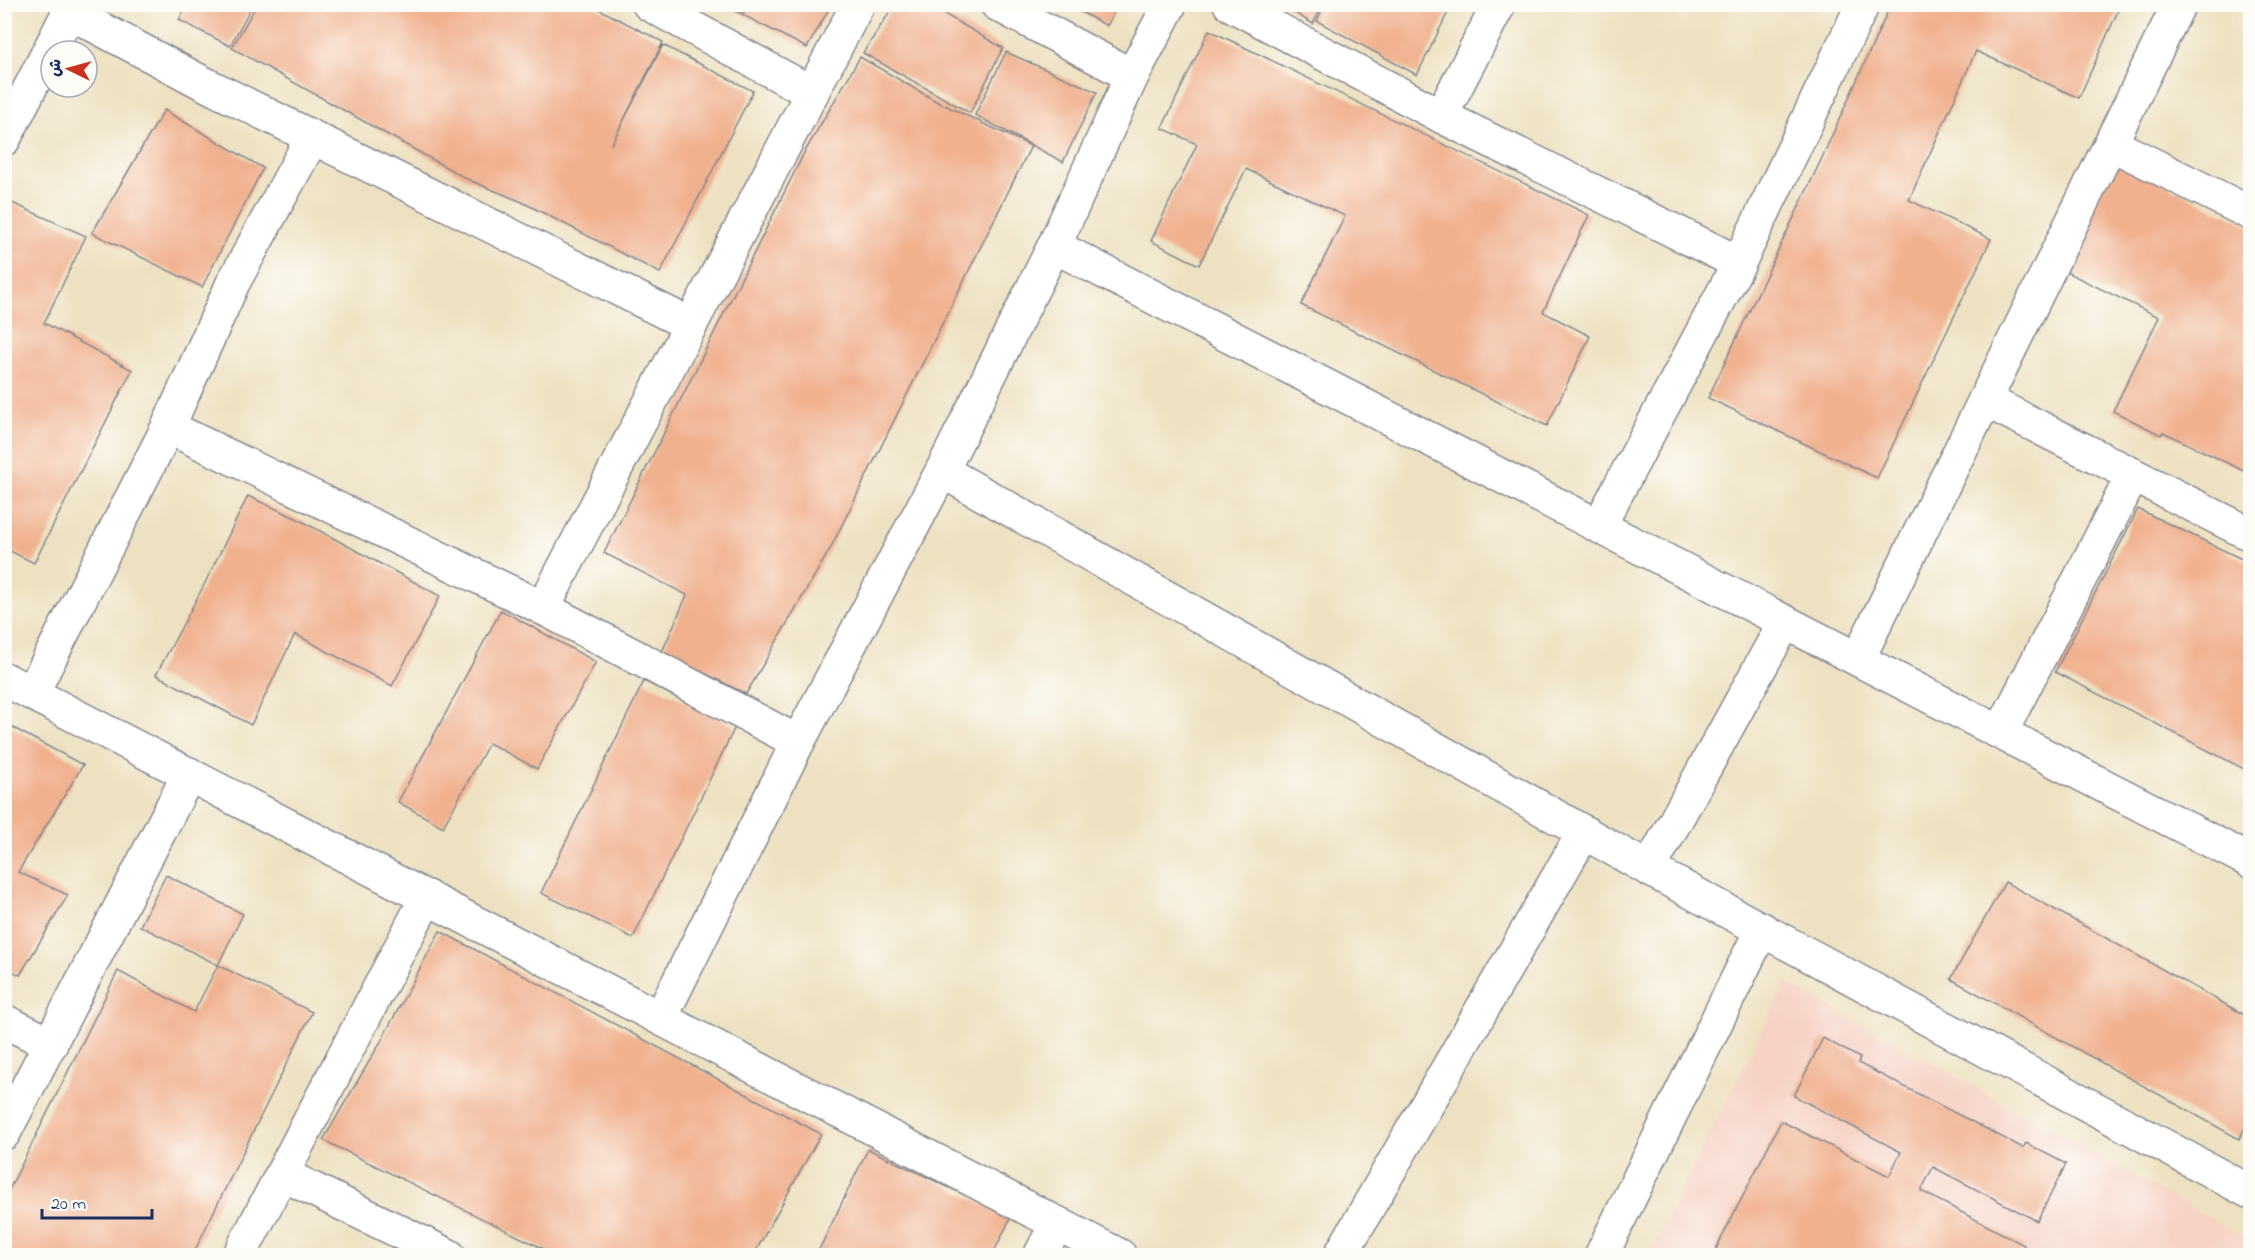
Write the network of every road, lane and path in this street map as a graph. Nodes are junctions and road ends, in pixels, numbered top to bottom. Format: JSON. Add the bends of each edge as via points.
{"nodes":[{"id":1,"x":649,"y":4,"type":"edge"},
{"id":2,"x":858,"y":4,"type":"edge"},
{"id":3,"x":997,"y":4,"type":"edge"},
{"id":4,"x":1170,"y":4,"type":"edge"},
{"id":5,"x":1230,"y":4,"type":"edge"},
{"id":6,"x":1499,"y":4,"type":"edge"},
{"id":7,"x":1863,"y":4,"type":"edge"},
{"id":8,"x":2179,"y":4,"type":"edge"},
{"id":9,"x":71,"y":8,"type":"edge"},
{"id":10,"x":1132,"y":76,"type":"junction"},
{"id":11,"x":812,"y":93,"type":"junction"},
{"id":12,"x":1441,"y":116,"type":"junction"},
{"id":13,"x":312,"y":138,"type":"junction"},
{"id":14,"x":4,"y":139,"type":"edge"},
{"id":15,"x":2111,"y":144,"type":"junction"},
{"id":16,"x":2250,"y":213,"type":"edge"},
{"id":17,"x":1053,"y":246,"type":"junction"},
{"id":18,"x":1739,"y":263,"type":"junction"},
{"id":19,"x":691,"y":325,"type":"junction"},
{"id":20,"x":1985,"y":400,"type":"junction"},
{"id":21,"x":168,"y":427,"type":"junction"},
{"id":22,"x":942,"y":471,"type":"junction"},
{"id":23,"x":2133,"y":475,"type":"junction"},
{"id":24,"x":1599,"y":526,"type":"junction"},
{"id":25,"x":2250,"y":534,"type":"edge"},
{"id":26,"x":543,"y":608,"type":"junction"},
{"id":27,"x":1785,"y":622,"type":"junction"},
{"id":28,"x":1858,"y":659,"type":"junction"},
{"id":29,"x":18,"y":686,"type":"edge"},
{"id":30,"x":2001,"y":732,"type":"junction"},
{"id":31,"x":798,"y":742,"type":"junction"},
{"id":32,"x":189,"y":774,"type":"junction"},
{"id":33,"x":1584,"y":832,"type":"junction"},
{"id":34,"x":2250,"y":861,"type":"edge"},
{"id":35,"x":1649,"y":869,"type":"junction"},
{"id":36,"x":427,"y":897,"type":"junction"},
{"id":37,"x":1762,"y":929,"type":"junction"},
{"id":38,"x":661,"y":1017,"type":"junction"},
{"id":39,"x":4,"y":1021,"type":"edge"},
{"id":40,"x":51,"y":1044,"type":"junction"},
{"id":41,"x":4,"y":1133,"type":"edge"},
{"id":42,"x":282,"y":1174,"type":"junction"},
{"id":43,"x":2250,"y":1192,"type":"edge"},
{"id":44,"x":1057,"y":1223,"type":"junction"},
{"id":45,"x":239,"y":1256,"type":"edge"},
{"id":46,"x":448,"y":1256,"type":"edge"},
{"id":47,"x":1040,"y":1256,"type":"edge"},
{"id":48,"x":1120,"y":1256,"type":"edge"},
{"id":49,"x":1340,"y":1256,"type":"edge"},
{"id":50,"x":1601,"y":1256,"type":"edge"}],
"edges":[{"from":1,"to":11,"type":"street"},
{"from":2,"to":11,"type":"street"},
{"from":3,"to":10,"type":"street"},
{"from":4,"to":10,"type":"street"},
{"from":5,"to":12,"type":"street"},
{"from":6,"to":12,"type":"street"},
{"from":7,"to":18,"type":"street"},
{"from":8,"to":15,"type":"street"},
{"from":9,"to":13,"type":"street"},
{"from":9,"to":14,"type":"street"},
{"from":10,"to":17,"type":"street"},
{"from":11,"to":19,"type":"street"},
{"from":12,"to":18,"type":"street"},
{"from":13,"to":19,"type":"street"},
{"from":13,"to":21,"type":"street","via":[[233,283]]},
{"from":15,"to":16,"type":"street"},
{"from":15,"to":20,"type":"street"},
{"from":17,"to":22,"type":"street"},
{"from":17,"to":24,"type":"street"},
{"from":18,"to":24,"type":"street"},
{"from":19,"to":26,"type":"street"},
{"from":20,"to":23,"type":"street"},
{"from":20,"to":28,"type":"street"},
{"from":21,"to":26,"type":"street"},
{"from":21,"to":29,"type":"street"},
{"from":22,"to":31,"type":"street"},
{"from":22,"to":33,"type":"street"},
{"from":23,"to":25,"type":"street"},
{"from":23,"to":30,"type":"street"},
{"from":24,"to":27,"type":"street"},
{"from":26,"to":31,"type":"street"},
{"from":27,"to":28,"type":"street"},
{"from":27,"to":35,"type":"street"},
{"from":28,"to":30,"type":"street"},
{"from":29,"to":32,"type":"street"},
{"from":30,"to":34,"type":"street"},
{"from":31,"to":38,"type":"street"},
{"from":32,"to":36,"type":"street"},
{"from":32,"to":40,"type":"street"},
{"from":33,"to":35,"type":"street"},
{"from":33,"to":49,"type":"street"},
{"from":35,"to":37,"type":"street"},
{"from":36,"to":38,"type":"street"},
{"from":36,"to":42,"type":"street"},
{"from":37,"to":43,"type":"street"},
{"from":37,"to":50,"type":"street"},
{"from":38,"to":44,"type":"street"},
{"from":39,"to":40,"type":"street"},
{"from":40,"to":41,"type":"street"},
{"from":42,"to":45,"type":"street"},
{"from":42,"to":46,"type":"street"},
{"from":44,"to":47,"type":"street"},
{"from":44,"to":48,"type":"street"}]}
